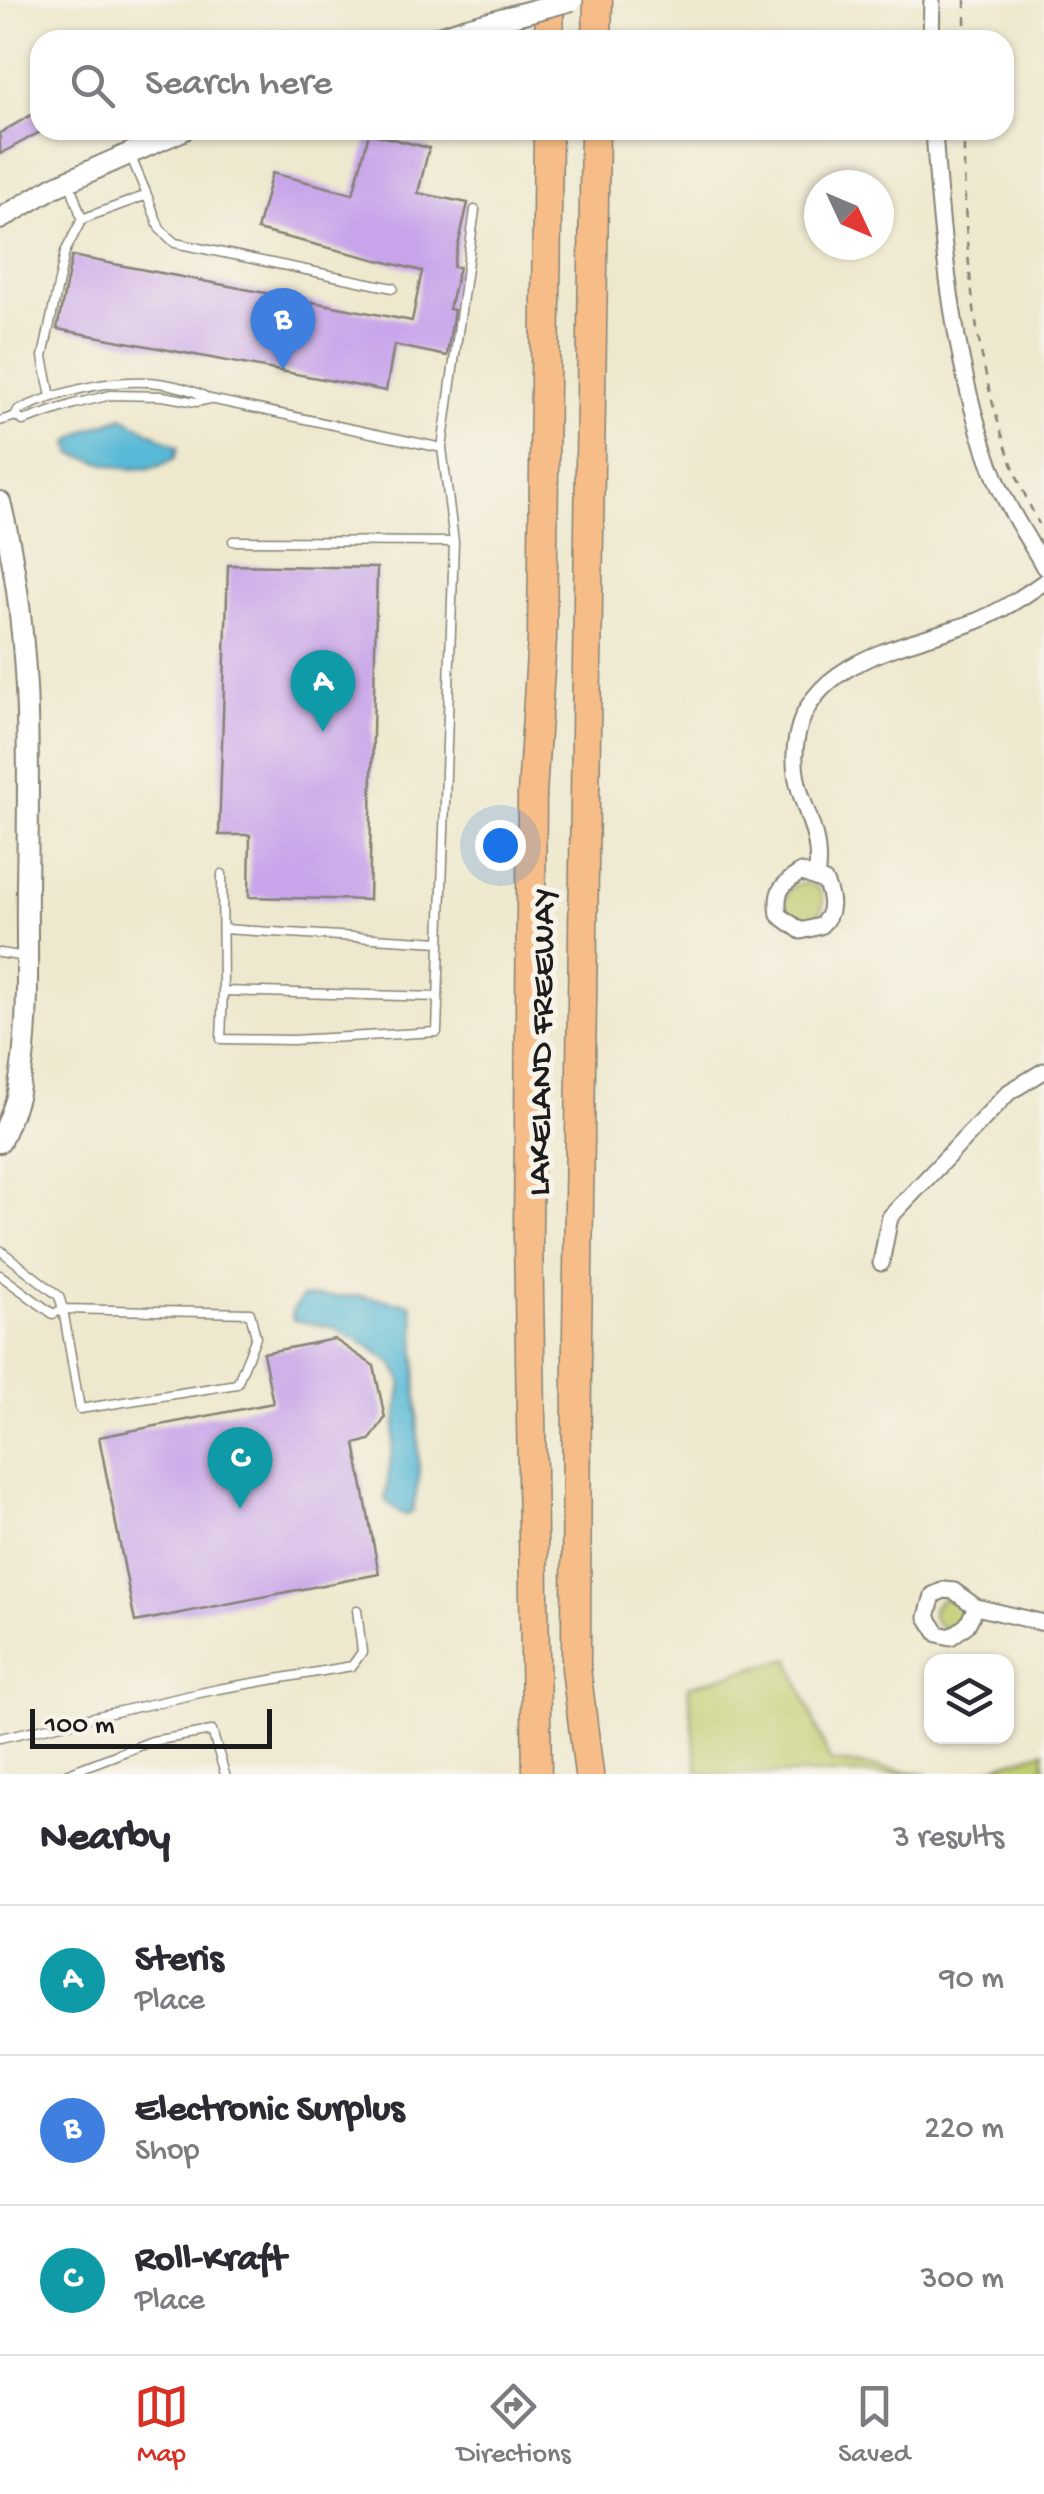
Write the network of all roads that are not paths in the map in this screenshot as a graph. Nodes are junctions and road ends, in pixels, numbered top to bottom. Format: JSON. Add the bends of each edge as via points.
{"nodes":[{"id":1,"x":550,"y":0,"type":"edge"},
{"id":2,"x":572,"y":0,"type":"edge"},
{"id":3,"x":598,"y":0,"type":"edge"},
{"id":4,"x":932,"y":0,"type":"edge"},
{"id":5,"x":460,"y":30,"type":"edge"},
{"id":6,"x":550,"y":30,"type":"edge"},
{"id":7,"x":597,"y":30,"type":"edge"},
{"id":8,"x":932,"y":30,"type":"edge"},
{"id":9,"x":160,"y":140,"type":"edge"},
{"id":10,"x":548,"y":140,"type":"edge"},
{"id":11,"x":595,"y":140,"type":"edge"},
{"id":12,"x":935,"y":140,"type":"edge"},
{"id":13,"x":130,"y":153,"type":"junction"},
{"id":14,"x":69,"y":181,"type":"junction"},
{"id":15,"x":146,"y":195,"type":"junction"},
{"id":16,"x":475,"y":210,"type":"dead end"},
{"id":17,"x":82,"y":218,"type":"junction"},
{"id":18,"x":0,"y":219,"type":"edge"},
{"id":19,"x":393,"y":288,"type":"dead end"},
{"id":20,"x":52,"y":397,"type":"junction"},
{"id":21,"x":210,"y":399,"type":"junction"},
{"id":22,"x":16,"y":416,"type":"junction"},
{"id":23,"x":0,"y":421,"type":"edge"},
{"id":24,"x":442,"y":448,"type":"junction"},
{"id":25,"x":0,"y":502,"type":"edge"},
{"id":26,"x":233,"y":541,"type":"dead end"},
{"id":27,"x":454,"y":542,"type":"junction"},
{"id":28,"x":1044,"y":567,"type":"edge"},
{"id":29,"x":1044,"y":582,"type":"edge"},
{"id":30,"x":222,"y":874,"type":"dead end"},
{"id":31,"x":816,"y":878,"type":"dead end"},
{"id":32,"x":222,"y":929,"type":"junction"},
{"id":33,"x":440,"y":942,"type":"junction"},
{"id":34,"x":0,"y":953,"type":"edge"},
{"id":35,"x":26,"y":957,"type":"junction"},
{"id":36,"x":223,"y":992,"type":"junction"},
{"id":37,"x":438,"y":997,"type":"junction"},
{"id":38,"x":1044,"y":1071,"type":"edge"},
{"id":39,"x":0,"y":1142,"type":"edge"},
{"id":40,"x":0,"y":1250,"type":"edge"},
{"id":41,"x":881,"y":1262,"type":"dead end"},
{"id":42,"x":0,"y":1275,"type":"edge"},
{"id":43,"x":63,"y":1309,"type":"junction"},
{"id":44,"x":976,"y":1607,"type":"dead end"},
{"id":45,"x":357,"y":1610,"type":"dead end"},
{"id":46,"x":1044,"y":1622,"type":"edge"},
{"id":47,"x":0,"y":1738,"type":"edge"},
{"id":48,"x":66,"y":1774,"type":"edge"},
{"id":49,"x":225,"y":1774,"type":"edge"},
{"id":50,"x":537,"y":1774,"type":"edge"},
{"id":51,"x":589,"y":1774,"type":"edge"}],
"edges":[{"from":1,"to":6,"type":"highway"},
{"from":2,"to":5,"type":"street","bridge":true},
{"from":3,"to":7,"type":"highway"},
{"from":4,"to":8,"type":"street"},
{"from":9,"to":13,"type":"street"},
{"from":10,"to":50,"type":"highway","name":"LAKELAND FREEWAY","via":[[528,1235]]},
{"from":11,"to":51,"type":"highway","name":"LAKELAND FREEWAY","via":[[576,1395],[576,1668]]},
{"from":12,"to":28,"type":"street","via":[[946,265],[972,400],[999,486]]},
{"from":13,"to":14,"type":"street"},
{"from":13,"to":15,"type":"lane"},
{"from":14,"to":17,"type":"lane"},
{"from":14,"to":18,"type":"street"},
{"from":15,"to":17,"type":"lane"},
{"from":15,"to":19,"type":"lane","via":[[160,229],[176,243]]},
{"from":16,"to":24,"type":"lane"},
{"from":17,"to":20,"type":"lane","via":[[65,252],[43,357]]},
{"from":20,"to":21,"type":"lane","via":[[114,382],[154,383]]},
{"from":20,"to":22,"type":"lane"},
{"from":21,"to":22,"type":"lane","via":[[111,396],[23,421]]},
{"from":21,"to":24,"type":"lane"},
{"from":22,"to":23,"type":"lane"},
{"from":24,"to":27,"type":"lane"},
{"from":25,"to":35,"type":"street","via":[[15,559],[26,675]]},
{"from":26,"to":27,"type":"lane"},
{"from":27,"to":33,"type":"lane"},
{"from":29,"to":31,"type":"street","via":[[980,620],[867,658],[824,687],[804,716],[794,764],[819,846]]},
{"from":30,"to":32,"type":"lane"},
{"from":32,"to":33,"type":"lane"},
{"from":32,"to":36,"type":"lane"},
{"from":33,"to":37,"type":"lane"},
{"from":34,"to":35,"type":"lane"},
{"from":35,"to":39,"type":"street","via":[[18,1094]]},
{"from":36,"to":37,"type":"lane"},
{"from":36,"to":37,"type":"lane","via":[[221,1038],[239,1039],[437,1032]]},
{"from":38,"to":41,"type":"street","via":[[1009,1092],[890,1217]]},
{"from":40,"to":43,"type":"lane","via":[[58,1296]]},
{"from":42,"to":43,"type":"lane","via":[[53,1314]]},
{"from":43,"to":43,"type":"lane","via":[[80,1409],[237,1384],[256,1337],[250,1313]]},
{"from":44,"to":46,"type":"street"},
{"from":45,"to":47,"type":"lane","via":[[362,1652],[352,1666]]},
{"from":48,"to":49,"type":"lane","via":[[152,1741],[212,1730]]}]}
